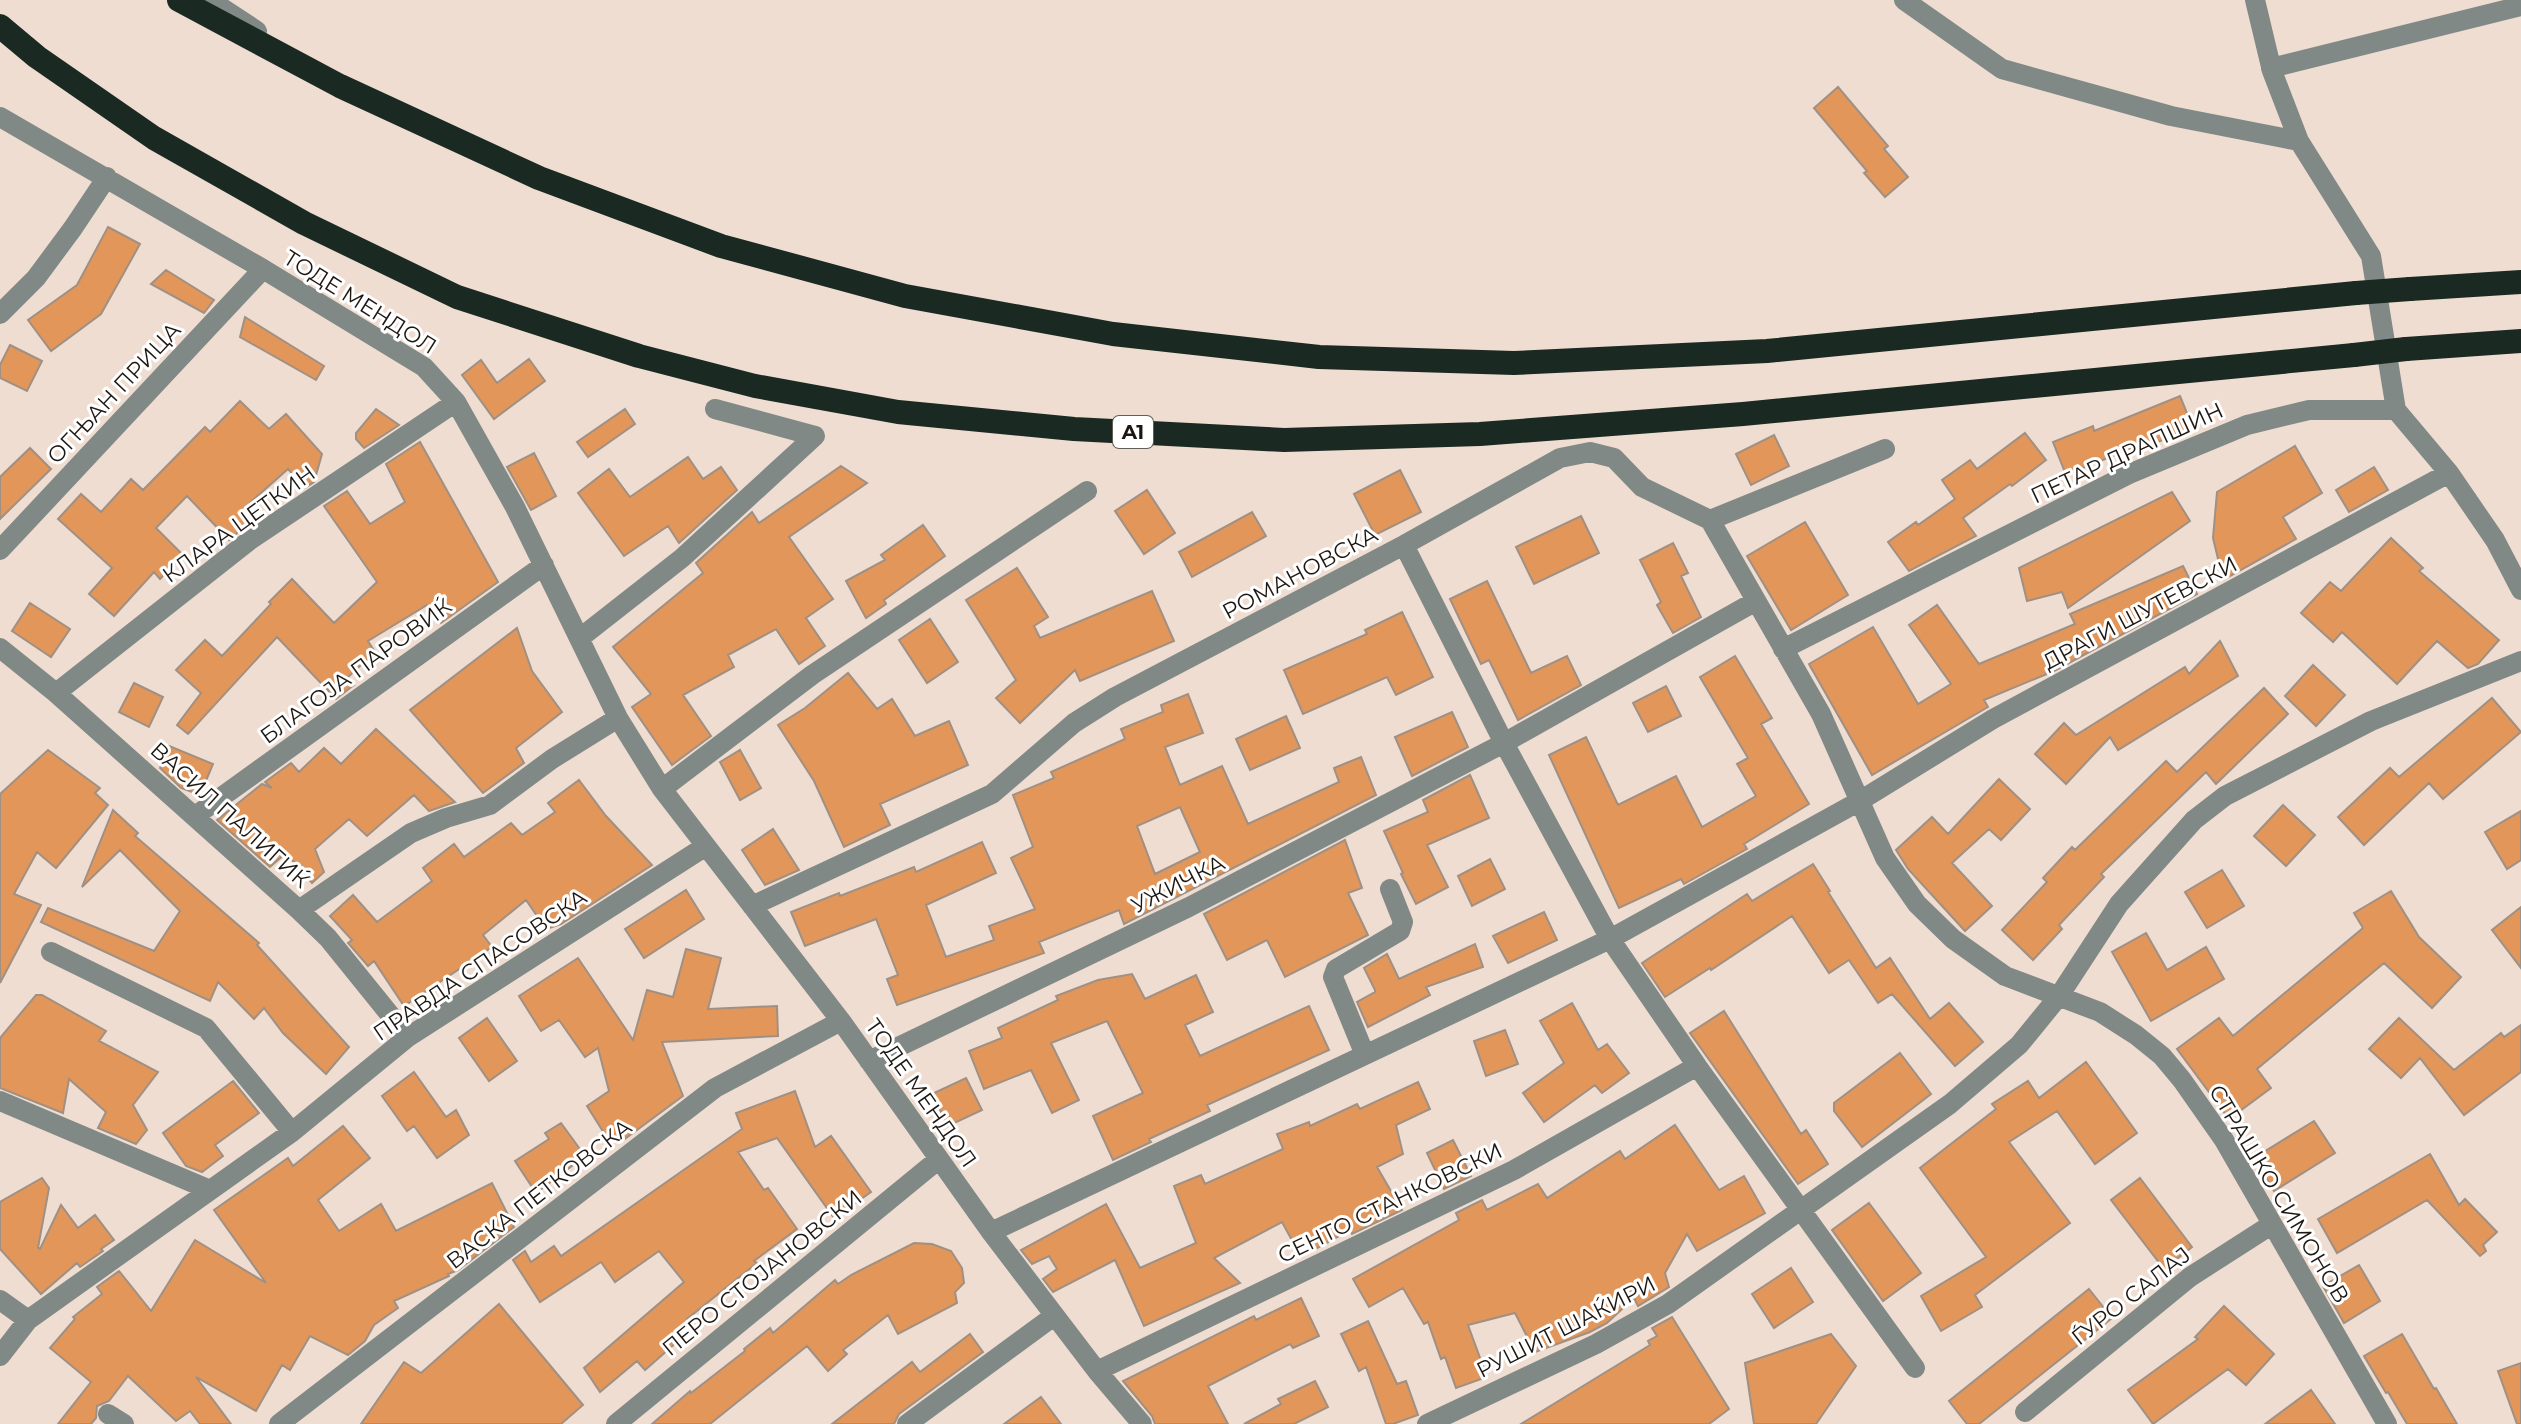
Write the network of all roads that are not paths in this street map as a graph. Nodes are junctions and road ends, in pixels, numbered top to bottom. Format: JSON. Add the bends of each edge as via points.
{"nodes":[{"id":1,"x":179,"y":0,"type":"edge"},
{"id":2,"x":210,"y":0,"type":"edge"},
{"id":3,"x":1904,"y":0,"type":"edge"},
{"id":4,"x":2253,"y":1,"type":"edge"},
{"id":5,"x":2521,"y":6,"type":"edge"},
{"id":6,"x":0,"y":26,"type":"edge"},
{"id":7,"x":2271,"y":68,"type":"junction"},
{"id":8,"x":340,"y":86,"type":"junction"},
{"id":9,"x":0,"y":117,"type":"edge"},
{"id":10,"x":2299,"y":141,"type":"junction"},
{"id":11,"x":107,"y":177,"type":"junction"},
{"id":12,"x":263,"y":269,"type":"junction"},
{"id":13,"x":2521,"y":282,"type":"edge"},
{"id":14,"x":0,"y":314,"type":"edge"},
{"id":15,"x":2521,"y":341,"type":"edge"},
{"id":16,"x":456,"y":402,"type":"junction"},
{"id":17,"x":715,"y":409,"type":"dead end"},
{"id":18,"x":2396,"y":410,"type":"junction"},
{"id":19,"x":1885,"y":449,"type":"dead end"},
{"id":20,"x":2449,"y":473,"type":"junction"},
{"id":21,"x":1087,"y":491,"type":"dead end"},
{"id":22,"x":1710,"y":520,"type":"junction"},
{"id":23,"x":1404,"y":545,"type":"junction"},
{"id":24,"x":0,"y":550,"type":"edge"},
{"id":25,"x":544,"y":565,"type":"junction"},
{"id":26,"x":2521,"y":590,"type":"edge"},
{"id":27,"x":1756,"y":601,"type":"junction"},
{"id":28,"x":580,"y":638,"type":"junction"},
{"id":29,"x":0,"y":648,"type":"edge"},
{"id":30,"x":1783,"y":649,"type":"junction"},
{"id":31,"x":2521,"y":661,"type":"edge"},
{"id":32,"x":56,"y":693,"type":"junction"},
{"id":33,"x":618,"y":718,"type":"junction"},
{"id":34,"x":1504,"y":743,"type":"junction"},
{"id":35,"x":662,"y":789,"type":"junction"},
{"id":36,"x":1858,"y":802,"type":"junction"},
{"id":37,"x":195,"y":816,"type":"junction"},
{"id":38,"x":706,"y":846,"type":"junction"},
{"id":39,"x":1390,"y":889,"type":"dead end"},
{"id":40,"x":752,"y":906,"type":"junction"},
{"id":41,"x":299,"y":910,"type":"junction"},
{"id":42,"x":1610,"y":939,"type":"junction"},
{"id":43,"x":51,"y":952,"type":"dead end"},
{"id":44,"x":2059,"y":996,"type":"junction"},
{"id":45,"x":841,"y":1021,"type":"junction"},
{"id":46,"x":408,"y":1037,"type":"junction"},
{"id":47,"x":1365,"y":1055,"type":"junction"},
{"id":48,"x":869,"y":1061,"type":"junction"},
{"id":49,"x":1697,"y":1066,"type":"junction"},
{"id":50,"x":0,"y":1101,"type":"edge"},
{"id":51,"x":292,"y":1132,"type":"junction"},
{"id":52,"x":939,"y":1159,"type":"junction"},
{"id":53,"x":210,"y":1190,"type":"junction"},
{"id":54,"x":1802,"y":1210,"type":"junction"},
{"id":55,"x":2271,"y":1225,"type":"junction"},
{"id":56,"x":991,"y":1232,"type":"junction"},
{"id":57,"x":0,"y":1300,"type":"edge"},
{"id":58,"x":1054,"y":1316,"type":"junction"},
{"id":59,"x":28,"y":1320,"type":"junction"},
{"id":60,"x":0,"y":1356,"type":"edge"},
{"id":61,"x":1915,"y":1368,"type":"dead end"},
{"id":62,"x":1097,"y":1371,"type":"junction"},
{"id":63,"x":2025,"y":1412,"type":"dead end"},
{"id":64,"x":279,"y":1424,"type":"edge"},
{"id":65,"x":616,"y":1424,"type":"edge"},
{"id":66,"x":907,"y":1424,"type":"edge"},
{"id":67,"x":1142,"y":1424,"type":"edge"},
{"id":68,"x":1427,"y":1424,"type":"edge"},
{"id":69,"x":2387,"y":1424,"type":"edge"}],
"edges":[{"from":1,"to":8,"type":"highway"},
{"from":2,"to":8,"type":"street"},
{"from":3,"to":10,"type":"street","via":[[2002,69],[2171,116]]},
{"from":4,"to":7,"type":"street"},
{"from":5,"to":7,"type":"street"},
{"from":6,"to":15,"type":"highway","number":"A1","bridge":true,"via":[[154,138],[304,223],[457,297],[639,356],[755,386],[898,412],[1074,429],[1284,440],[1480,434]]},
{"from":7,"to":10,"type":"street"},
{"from":8,"to":13,"type":"highway","bridge":true,"via":[[539,178],[721,246],[919,298],[1113,334],[1319,357],[1514,363],[1767,351],[2356,293]]},
{"from":9,"to":11,"type":"street","name":"ТОДЕ МЕНДОЛ"},
{"from":10,"to":18,"type":"street","via":[[2371,256]]},
{"from":11,"to":12,"type":"street","name":"ТОДЕ МЕНДОЛ"},
{"from":11,"to":14,"type":"street","via":[[36,278]]},
{"from":12,"to":16,"type":"street","name":"ТОДЕ МЕНДОЛ","via":[[424,367]]},
{"from":12,"to":24,"type":"street","name":"ОГЊАН ПРИЦА"},
{"from":16,"to":25,"type":"street","name":"ТОДЕ МЕНДОЛ"},
{"from":16,"to":32,"type":"street","name":"КЛАРА ЦЕТКИН","via":[[250,540]]},
{"from":17,"to":28,"type":"street","via":[[815,436],[682,558]]},
{"from":18,"to":20,"type":"street"},
{"from":18,"to":30,"type":"street","name":"ПЕТАР ДРАПШИН","via":[[2309,410],[2247,425],[2129,474]]},
{"from":19,"to":22,"type":"street"},
{"from":20,"to":26,"type":"street","via":[[2495,540]]},
{"from":20,"to":36,"type":"street","name":"ДРАГИ ШУТЕВСКИ","via":[[1993,719]]},
{"from":21,"to":35,"type":"street","via":[[812,675]]},
{"from":22,"to":23,"type":"street","name":"РОМАНОВСКА","via":[[1642,487],[1614,458],[1590,452],[1560,458]]},
{"from":22,"to":27,"type":"street","name":"СТРАШКО СИМОНОВ"},
{"from":23,"to":34,"type":"street"},
{"from":23,"to":40,"type":"street","name":"РОМАНОВСКА","via":[[1115,697],[1074,723],[992,794]]},
{"from":25,"to":28,"type":"street","name":"ТОДЕ МЕНДОЛ"},
{"from":25,"to":37,"type":"street","name":"БЛАГОЈА ПАРОВИЌ"},
{"from":27,"to":30,"type":"street","name":"СТРАШКО СИМОНОВ"},
{"from":27,"to":34,"type":"street","name":"УЖИЧКА"},
{"from":28,"to":33,"type":"street","name":"ТОДЕ МЕНДОЛ"},
{"from":29,"to":32,"type":"street","name":"ВАСИЛ ПАЛИГИЌ"},
{"from":30,"to":36,"type":"street","name":"СТРАШКО СИМОНОВ","via":[[1821,714]]},
{"from":31,"to":44,"type":"street","name":"РУШИТ ШАЌИРИ","via":[[2371,721],[2225,796],[2194,820],[2119,904]]},
{"from":32,"to":37,"type":"street","name":"ВАСИЛ ПАЛИГИЌ"},
{"from":33,"to":35,"type":"street","name":"ТОДЕ МЕНДОЛ"},
{"from":33,"to":41,"type":"street","via":[[490,805],[411,833]]},
{"from":34,"to":42,"type":"street"},
{"from":34,"to":48,"type":"street","name":"УЖИЧКА","via":[[1189,907]]},
{"from":35,"to":38,"type":"street","name":"ТОДЕ МЕНДОЛ"},
{"from":36,"to":42,"type":"street","name":"ДРАГИ ШУТЕВСКИ"},
{"from":36,"to":44,"type":"street","name":"СТРАШКО СИМОНОВ","via":[[1885,858],[1917,904],[1953,939],[2005,976]]},
{"from":37,"to":41,"type":"street","name":"ВАСИЛ ПАЛИГИЌ"},
{"from":38,"to":40,"type":"street","name":"ТОДЕ МЕНДОЛ"},
{"from":38,"to":46,"type":"street","name":"ПРАВДА СПАСОВСКА"},
{"from":39,"to":47,"type":"street","via":[[1403,922],[1400,931],[1336,969],[1333,977]]},
{"from":40,"to":45,"type":"street","name":"ТОДЕ МЕНДОЛ"},
{"from":41,"to":46,"type":"street","name":"ВАСИЛ ПАЛИГИЌ"},
{"from":42,"to":47,"type":"street","name":"ДРАГИ ШУТЕВСКИ"},
{"from":42,"to":49,"type":"street"},
{"from":43,"to":51,"type":"street","via":[[206,1028]]},
{"from":44,"to":54,"type":"street","name":"РУШИТ ШАЌИРИ","via":[[2019,1045],[1950,1104]]},
{"from":44,"to":55,"type":"street","name":"СТРАШКО СИМОНОВ","via":[[2100,1012],[2162,1056],[2224,1140]]},
{"from":45,"to":48,"type":"street","name":"ТОДЕ МЕНДОЛ"},
{"from":45,"to":64,"type":"street","name":"ВАСКА ПЕТКОВСКА","via":[[715,1088]]},
{"from":46,"to":51,"type":"street","name":"ПРАВДА СПАСОВСКА"},
{"from":47,"to":56,"type":"street","name":"ДРАГИ ШУТЕВСКИ"},
{"from":48,"to":52,"type":"street","name":"ТОДЕ МЕНДОЛ"},
{"from":49,"to":54,"type":"street"},
{"from":49,"to":62,"type":"street","name":"СЕНТО СТАНКОВСКИ","via":[[1514,1170]]},
{"from":50,"to":53,"type":"street"},
{"from":51,"to":53,"type":"street","name":"ПРАВДА СПАСОВСКА"},
{"from":52,"to":56,"type":"street","name":"ТОДЕ МЕНДОЛ"},
{"from":52,"to":65,"type":"street","name":"ПЕРО СТОЈАНОВСКИ"},
{"from":53,"to":59,"type":"street","name":"ПРАВДА СПАСОВСКА"},
{"from":54,"to":61,"type":"street"},
{"from":54,"to":68,"type":"street","name":"РУШИТ ШАЌИРИ","via":[[1668,1304]]},
{"from":55,"to":63,"type":"street","name":"ЃУРО САЛАЈ","via":[[2190,1277]]},
{"from":55,"to":69,"type":"street","name":"СТРАШКО СИМОНОВ"},
{"from":56,"to":58,"type":"street","name":"ТОДЕ МЕНДОЛ"},
{"from":57,"to":59,"type":"street"},
{"from":58,"to":62,"type":"street","name":"ТОДЕ МЕНДОЛ"},
{"from":58,"to":66,"type":"street"},
{"from":59,"to":60,"type":"street","name":"ПРАВДА СПАСОВСКА"},
{"from":62,"to":67,"type":"street","name":"ТОДЕ МЕНДОЛ"}]}
